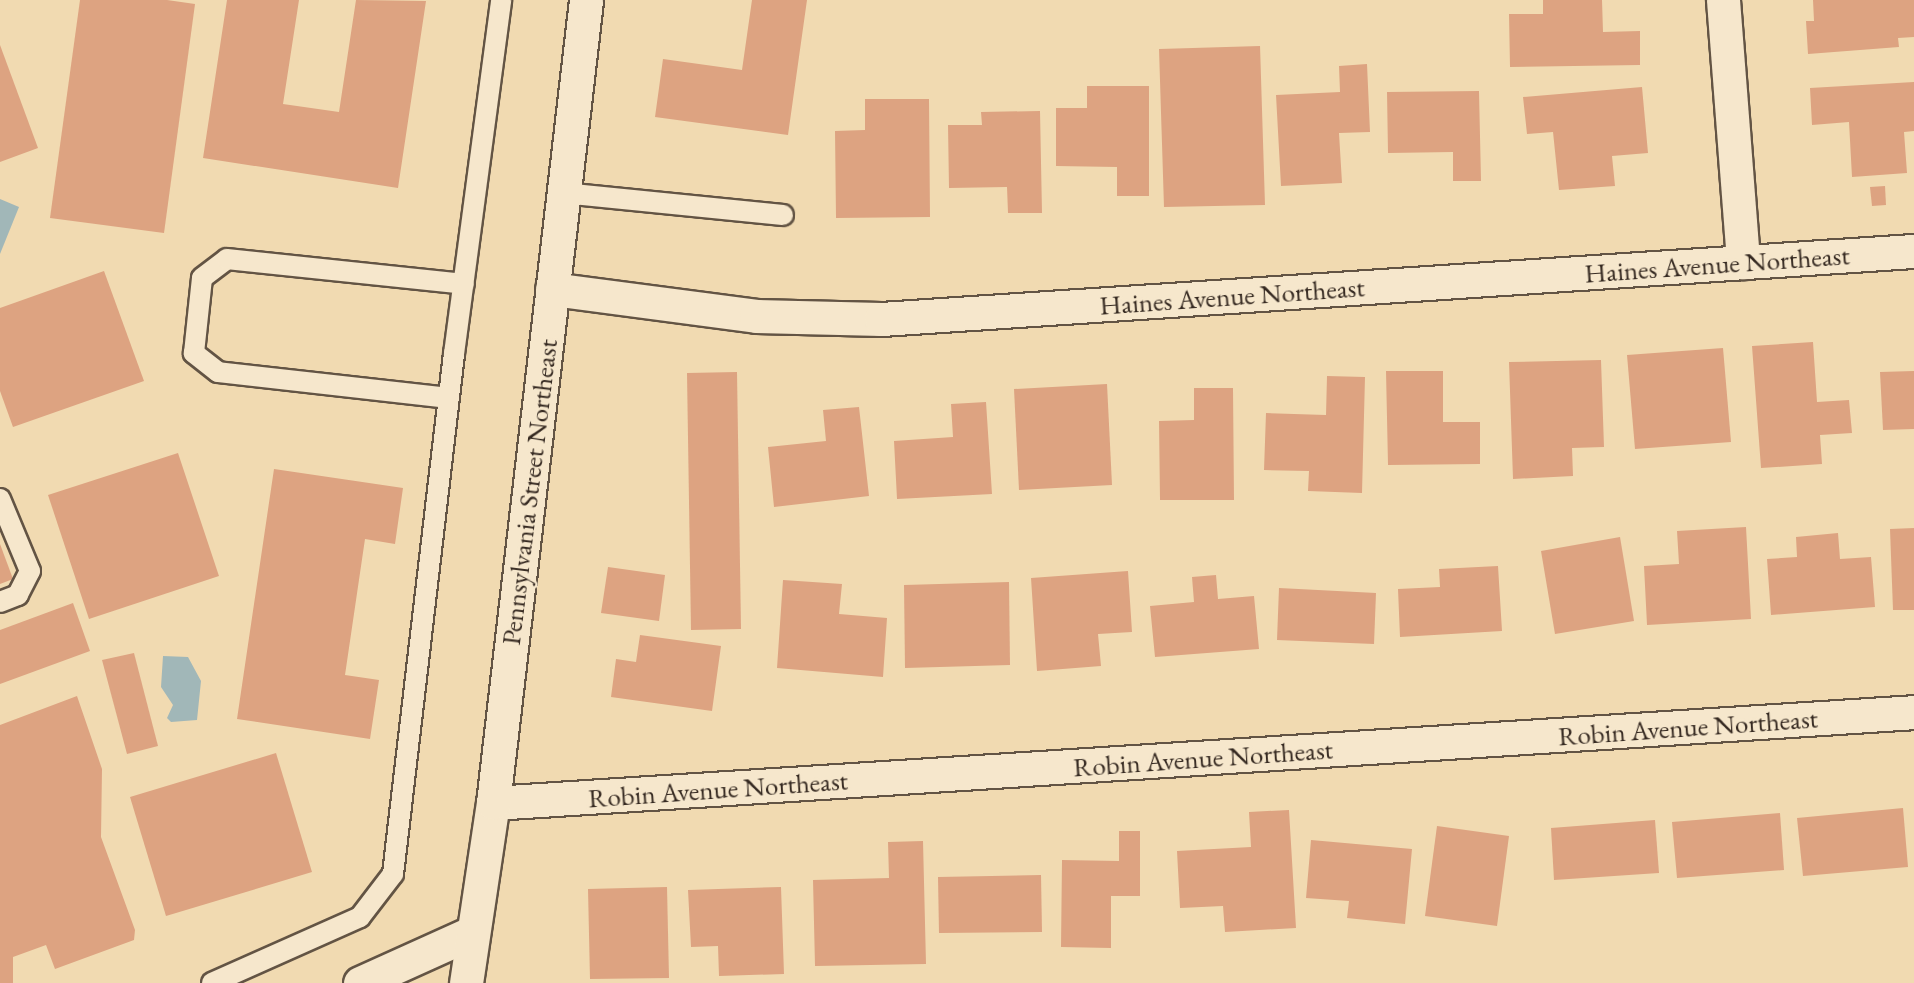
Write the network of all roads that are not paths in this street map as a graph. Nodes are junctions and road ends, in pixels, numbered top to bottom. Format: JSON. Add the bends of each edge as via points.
{"nodes":[{"id":1,"x":501,"y":0,"type":"edge"},
{"id":2,"x":586,"y":0,"type":"edge"},
{"id":3,"x":1723,"y":0,"type":"edge"},
{"id":4,"x":563,"y":193,"type":"junction"},
{"id":5,"x":783,"y":215,"type":"dead end"},
{"id":6,"x":1914,"y":251,"type":"edge"},
{"id":7,"x":1743,"y":262,"type":"junction"},
{"id":8,"x":464,"y":284,"type":"junction"},
{"id":9,"x":552,"y":289,"type":"junction"},
{"id":10,"x":449,"y":398,"type":"junction"},
{"id":11,"x":0,"y":499,"type":"edge"},
{"id":12,"x":0,"y":602,"type":"edge"},
{"id":13,"x":1914,"y":712,"type":"edge"},
{"id":14,"x":493,"y":803,"type":"junction"},
{"id":15,"x":473,"y":932,"type":"junction"},
{"id":16,"x":212,"y":983,"type":"edge"},
{"id":17,"x":360,"y":983,"type":"edge"},
{"id":18,"x":466,"y":983,"type":"edge"}],
"edges":[{"from":1,"to":8,"type":"lane"},
{"from":2,"to":4,"type":"street","name":"Pennsylvania Street Northeast"},
{"from":3,"to":7,"type":"street"},
{"from":4,"to":5,"type":"lane"},
{"from":4,"to":9,"type":"street","name":"Pennsylvania Street Northeast"},
{"from":6,"to":7,"type":"street","name":"Haines Avenue Northeast"},
{"from":7,"to":9,"type":"street","name":"Haines Avenue Northeast","via":[[881,320],[756,316]]},
{"from":8,"to":10,"type":"lane"},
{"from":8,"to":10,"type":"lane","via":[[227,259],[202,278],[194,353],[218,372]]},
{"from":9,"to":14,"type":"street","name":"Pennsylvania Street Northeast"},
{"from":10,"to":16,"type":"lane","via":[[393,874],[360,917]]},
{"from":11,"to":12,"type":"lane","via":[[30,571],[18,595]]},
{"from":13,"to":14,"type":"street","name":"Robin Avenue Northeast"},
{"from":14,"to":15,"type":"street","name":"Pennsylvania Street Northeast"},
{"from":15,"to":17,"type":"street"},
{"from":15,"to":18,"type":"street","name":"Pennsylvania Street Northeast"}]}
